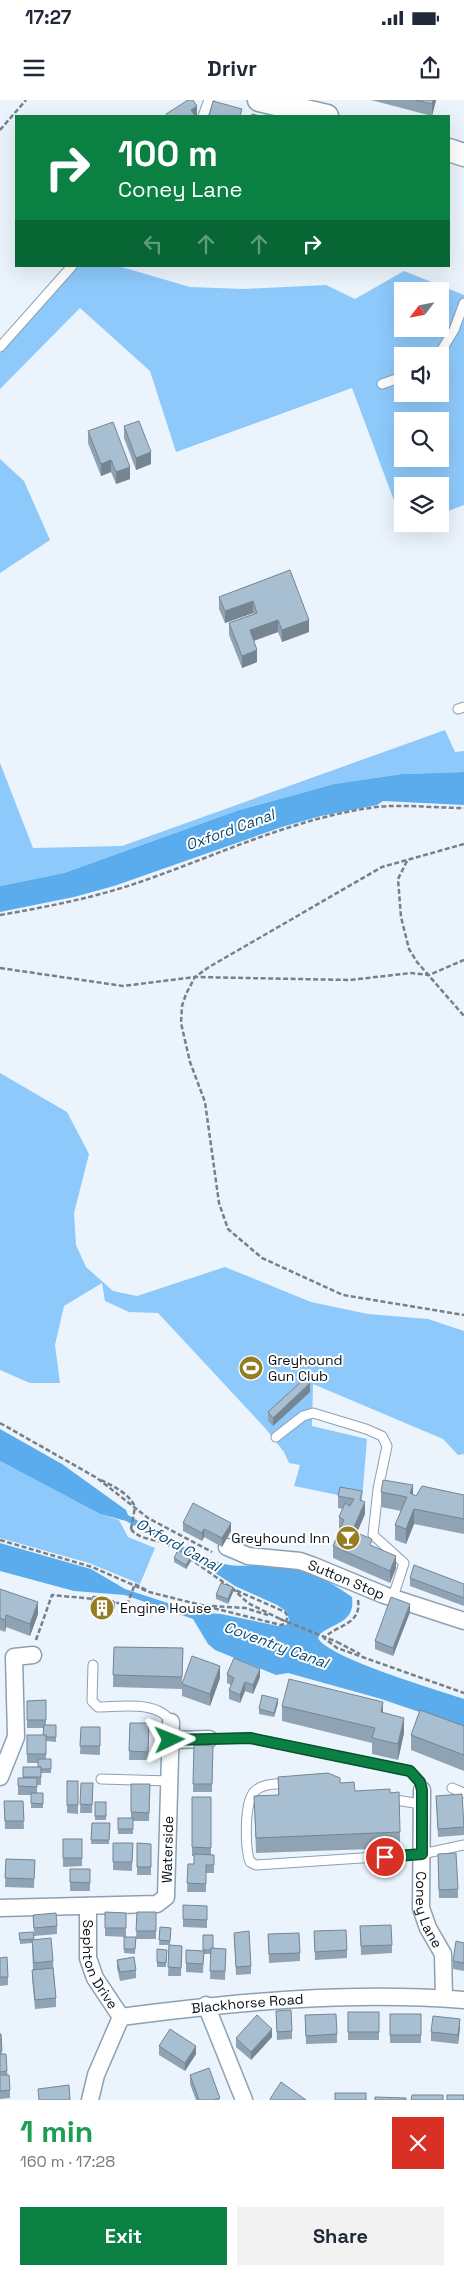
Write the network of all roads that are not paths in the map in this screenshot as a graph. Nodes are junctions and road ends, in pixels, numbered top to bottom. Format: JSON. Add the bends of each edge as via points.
{"nodes":[{"id":1,"x":209,"y":100,"type":"edge"},
{"id":2,"x":259,"y":100,"type":"edge"},
{"id":3,"x":203,"y":115,"type":"edge"},
{"id":4,"x":323,"y":115,"type":"edge"},
{"id":5,"x":450,"y":150,"type":"edge"},
{"id":6,"x":464,"y":155,"type":"edge"},
{"id":7,"x":71,"y":267,"type":"edge"},
{"id":8,"x":464,"y":303,"type":"edge"},
{"id":9,"x":0,"y":347,"type":"edge"},
{"id":10,"x":444,"y":347,"type":"edge"},
{"id":11,"x":394,"y":379,"type":"edge"},
{"id":12,"x":382,"y":384,"type":"dead end"},
{"id":13,"x":276,"y":1437,"type":"dead end"},
{"id":14,"x":220,"y":1550,"type":"road end"},
{"id":15,"x":393,"y":1598,"type":"junction"},
{"id":16,"x":464,"y":1622,"type":"edge"},
{"id":17,"x":33,"y":1655,"type":"road end"},
{"id":18,"x":7,"y":1656,"type":"edge"},
{"id":19,"x":93,"y":1665,"type":"dead end"},
{"id":20,"x":171,"y":1722,"type":"joint"},
{"id":21,"x":209,"y":1739,"type":"joint"},
{"id":22,"x":170,"y":1740,"type":"junction"},
{"id":23,"x":0,"y":1777,"type":"edge"},
{"id":24,"x":101,"y":1779,"type":"dead end"},
{"id":25,"x":170,"y":1781,"type":"junction"},
{"id":26,"x":300,"y":1782,"type":"edge"},
{"id":27,"x":452,"y":1788,"type":"dead end"},
{"id":28,"x":464,"y":1793,"type":"edge"},
{"id":29,"x":377,"y":1797,"type":"edge"},
{"id":30,"x":422,"y":1797,"type":"junction"},
{"id":31,"x":464,"y":1845,"type":"edge"},
{"id":32,"x":422,"y":1854,"type":"junction"},
{"id":33,"x":88,"y":1906,"type":"junction"},
{"id":34,"x":0,"y":1908,"type":"edge"},
{"id":35,"x":444,"y":1998,"type":"junction"},
{"id":36,"x":464,"y":2000,"type":"edge"},
{"id":37,"x":206,"y":2006,"type":"junction"},
{"id":38,"x":121,"y":2017,"type":"junction"},
{"id":39,"x":90,"y":2100,"type":"edge"},
{"id":40,"x":244,"y":2100,"type":"edge"}],
"edges":[{"from":1,"to":3,"type":"lane"},
{"from":2,"to":4,"type":"main road"},
{"from":5,"to":6,"type":"main road"},
{"from":7,"to":9,"type":"lane"},
{"from":8,"to":10,"type":"lane"},
{"from":11,"to":12,"type":"lane"},
{"from":13,"to":15,"type":"lane","via":[[303,1416],[314,1413],[382,1436],[387,1446],[373,1535],[404,1563]]},
{"from":14,"to":15,"type":"street","name":"Sutton Stop","via":[[300,1562]]},
{"from":15,"to":16,"type":"street","name":"Sutton Stop"},
{"from":17,"to":18,"type":"street"},
{"from":18,"to":23,"type":"street","via":[[16,1737]]},
{"from":19,"to":20,"type":"lane","via":[[92,1702],[95,1705],[152,1708],[167,1715]]},
{"from":20,"to":22,"type":"street","name":"Waterside"},
{"from":21,"to":22,"type":"street"},
{"from":21,"to":30,"type":"lane","via":[[250,1738],[410,1771],[420,1782]]},
{"from":22,"to":25,"type":"street","name":"Waterside"},
{"from":24,"to":25,"type":"lane"},
{"from":25,"to":33,"type":"street","name":"Waterside","via":[[166,1897],[157,1904]]},
{"from":26,"to":32,"type":"lane","via":[[262,1787],[254,1792],[249,1804],[247,1832],[246,1850],[250,1862],[275,1865]]},
{"from":27,"to":28,"type":"lane"},
{"from":29,"to":30,"type":"lane"},
{"from":30,"to":32,"type":"street","name":"Coney Lane"},
{"from":31,"to":32,"type":"lane"},
{"from":32,"to":35,"type":"street","name":"Coney Lane","via":[[422,1908],[442,1954]]},
{"from":33,"to":34,"type":"street","name":"Sephton Drive"},
{"from":33,"to":38,"type":"street","name":"Sephton Drive","via":[[88,1958],[95,1978]]},
{"from":35,"to":36,"type":"street","name":"Blackhorse Road"},
{"from":35,"to":37,"type":"street","name":"Blackhorse Road","via":[[338,1996]]},
{"from":37,"to":38,"type":"street","name":"Blackhorse Road"},
{"from":37,"to":40,"type":"street"},
{"from":38,"to":39,"type":"street","via":[[96,2075]]}]}
